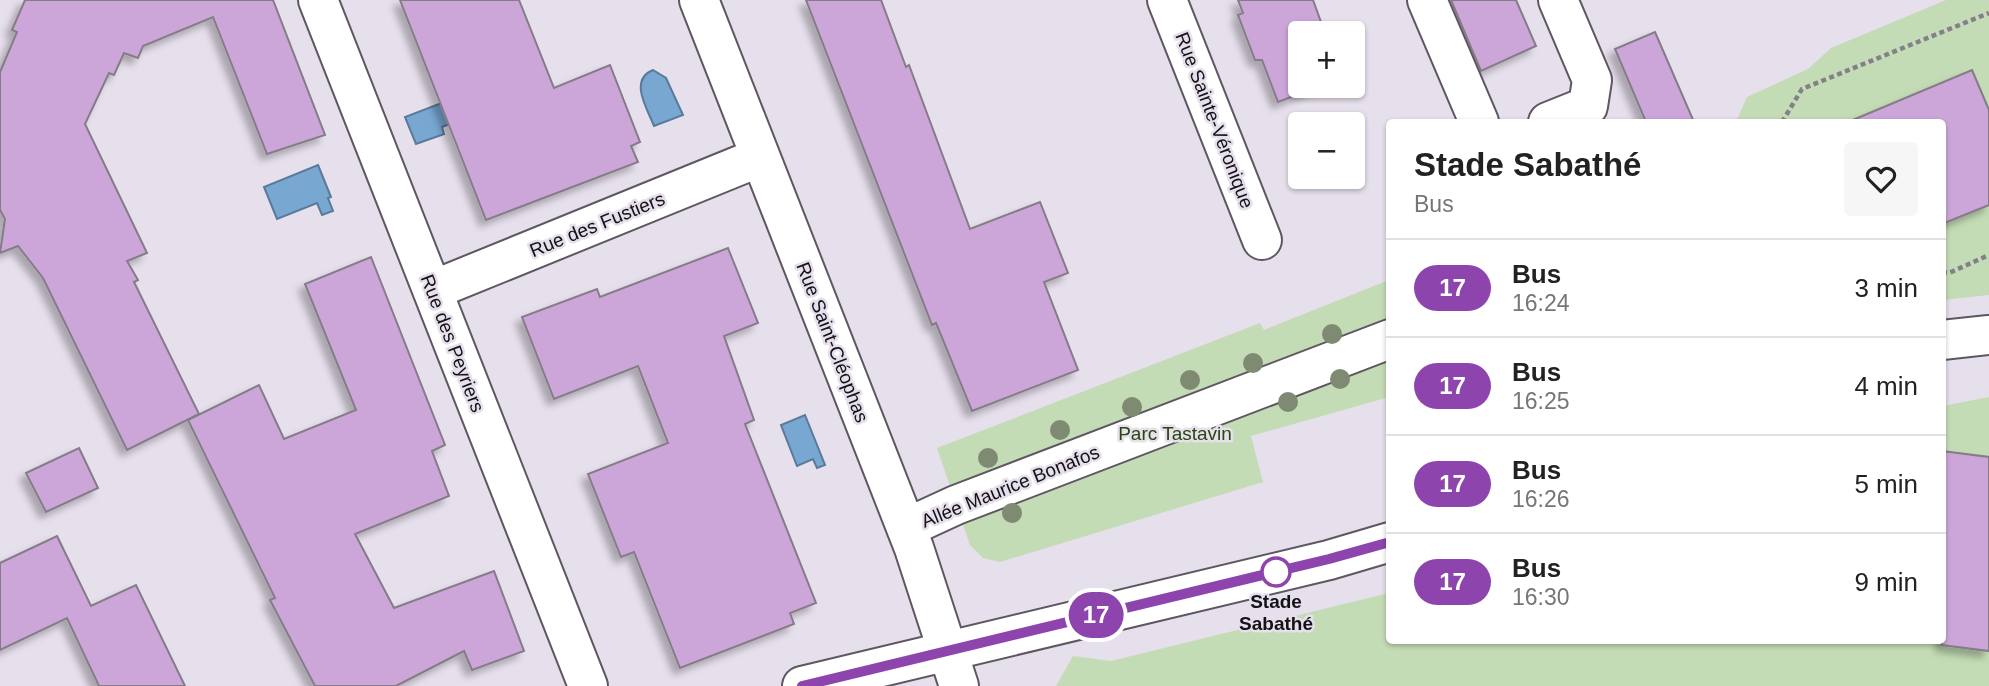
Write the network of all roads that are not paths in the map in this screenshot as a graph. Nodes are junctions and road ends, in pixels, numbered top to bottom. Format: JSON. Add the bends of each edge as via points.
{"nodes":[{"id":1,"x":318,"y":0,"type":"edge"},
{"id":2,"x":699,"y":0,"type":"edge"},
{"id":3,"x":1167,"y":0,"type":"edge"},
{"id":4,"x":1427,"y":0,"type":"edge"},
{"id":5,"x":1558,"y":0,"type":"edge"},
{"id":6,"x":1478,"y":119,"type":"edge"},
{"id":7,"x":1556,"y":119,"type":"edge"},
{"id":8,"x":760,"y":157,"type":"junction"},
{"id":9,"x":1262,"y":240,"type":"dead end"},
{"id":10,"x":433,"y":290,"type":"junction"},
{"id":11,"x":1989,"y":335,"type":"edge"},
{"id":12,"x":1946,"y":340,"type":"edge"},
{"id":13,"x":1386,"y":341,"type":"edge"},
{"id":14,"x":906,"y":528,"type":"junction"},
{"id":15,"x":1386,"y":543,"type":"edge"},
{"id":16,"x":947,"y":650,"type":"junction"},
{"id":17,"x":588,"y":686,"type":"edge"},
{"id":18,"x":802,"y":686,"type":"edge"},
{"id":19,"x":959,"y":686,"type":"edge"}],
"edges":[{"from":1,"to":10,"type":"street","name":"Rue des Peyriers"},
{"from":2,"to":8,"type":"street","name":"Rue Saint-Cléophas"},
{"from":3,"to":9,"type":"street","name":"Rue Sainte-Véronique"},
{"from":4,"to":6,"type":"street"},
{"from":5,"to":7,"type":"street","via":[[1592,80],[1588,106]]},
{"from":8,"to":10,"type":"street","name":"Rue des Fustiers"},
{"from":8,"to":14,"type":"street","name":"Rue Saint-Cléophas"},
{"from":10,"to":17,"type":"street","name":"Rue des Peyriers"},
{"from":11,"to":12,"type":"street"},
{"from":13,"to":14,"type":"street","name":"Allée Maurice Bonafos"},
{"from":14,"to":16,"type":"street","name":"Rue Saint-Cléophas"},
{"from":15,"to":16,"type":"street"},
{"from":16,"to":18,"type":"street"},
{"from":16,"to":19,"type":"street","name":"Rue Saint-Cléophas"}]}
